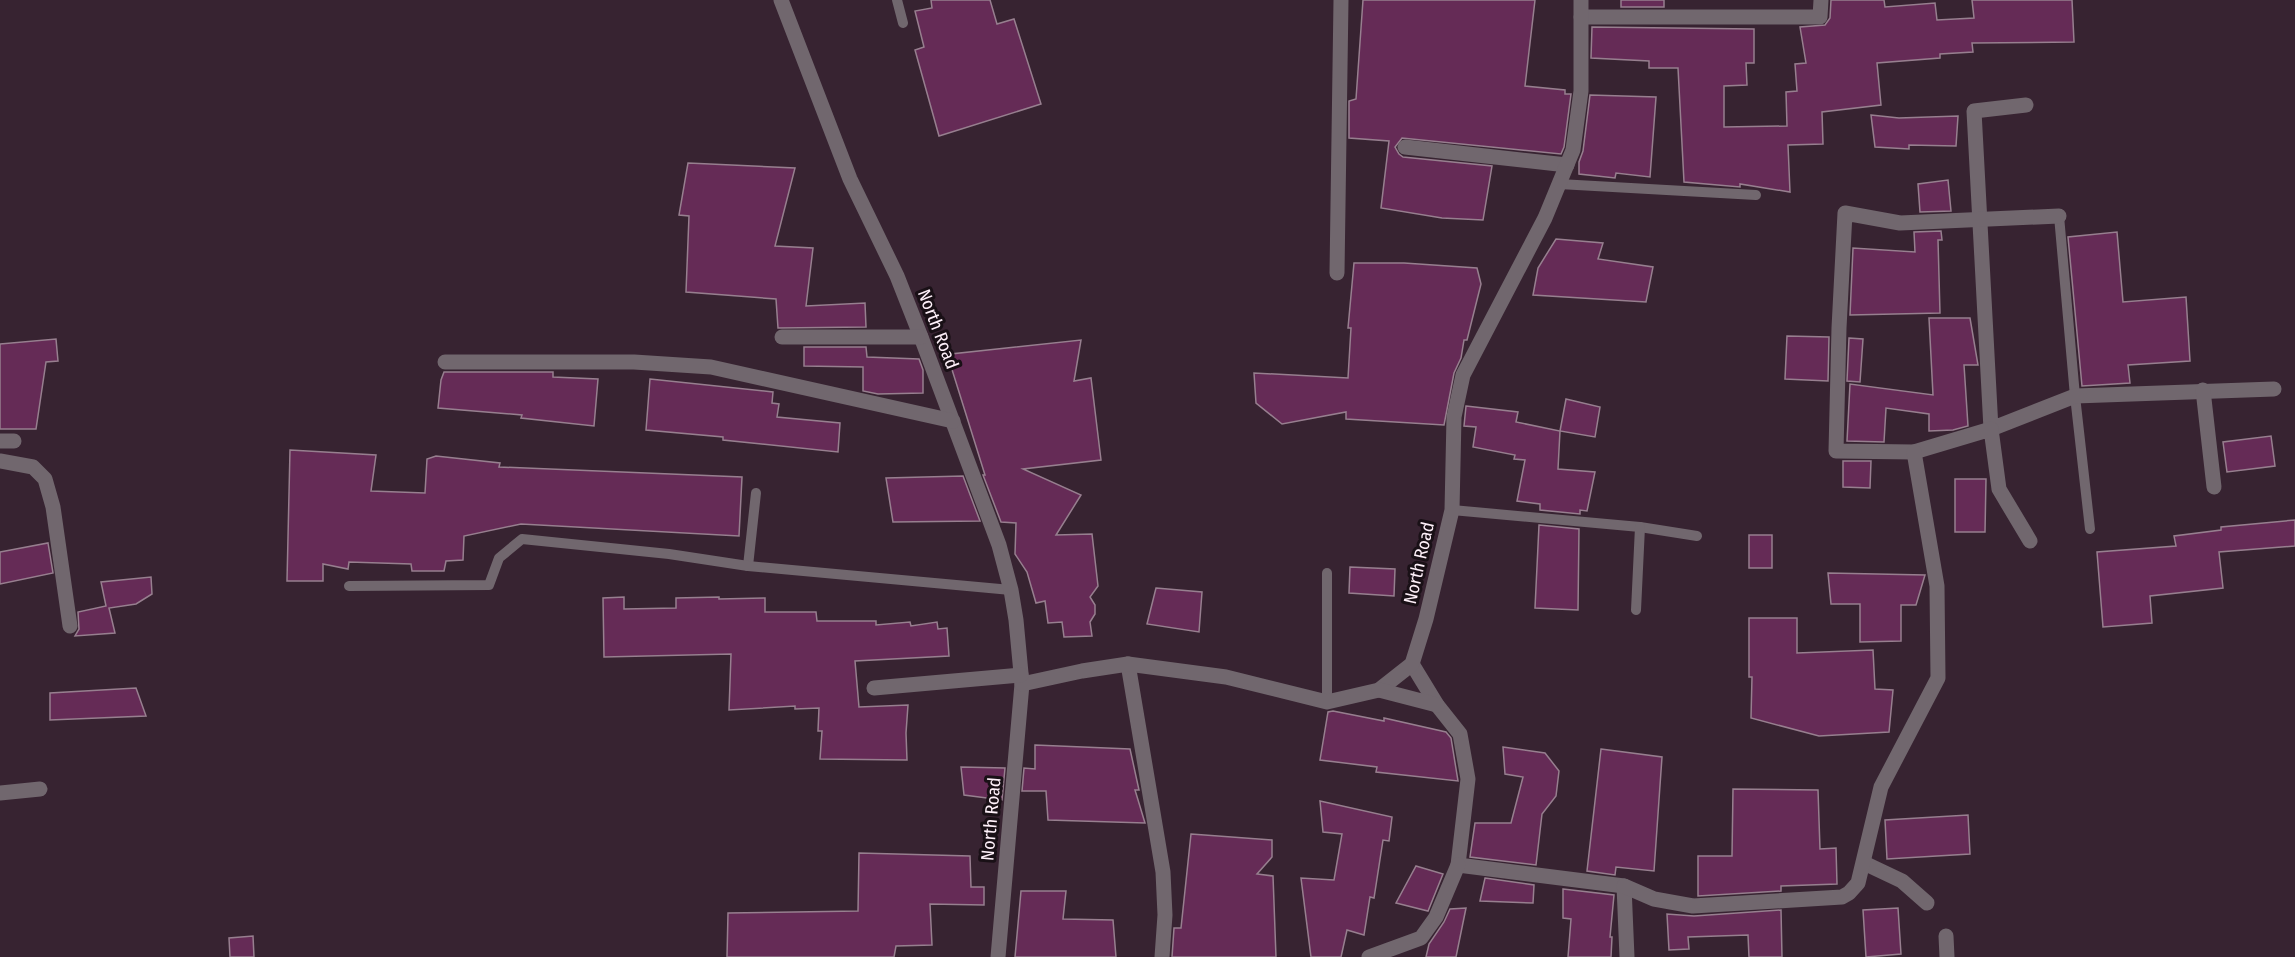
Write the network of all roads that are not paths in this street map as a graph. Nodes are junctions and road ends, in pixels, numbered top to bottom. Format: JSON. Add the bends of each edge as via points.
{"nodes":[{"id":1,"x":782,"y":0,"type":"edge"},
{"id":2,"x":897,"y":0,"type":"edge"},
{"id":3,"x":1341,"y":0,"type":"edge"},
{"id":4,"x":1581,"y":0,"type":"edge"},
{"id":5,"x":1821,"y":0,"type":"edge"},
{"id":6,"x":1581,"y":17,"type":"junction"},
{"id":7,"x":903,"y":23,"type":"dead end"},
{"id":8,"x":2026,"y":105,"type":"dead end"},
{"id":9,"x":1405,"y":147,"type":"dead end"},
{"id":10,"x":1566,"y":165,"type":"junction"},
{"id":11,"x":1559,"y":184,"type":"junction"},
{"id":12,"x":1756,"y":195,"type":"dead end"},
{"id":13,"x":2058,"y":216,"type":"joint"},
{"id":14,"x":1980,"y":220,"type":"junction"},
{"id":15,"x":1337,"y":273,"type":"dead end"},
{"id":16,"x":782,"y":337,"type":"dead end"},
{"id":17,"x":921,"y":337,"type":"junction"},
{"id":18,"x":446,"y":362,"type":"dead end"},
{"id":19,"x":2274,"y":389,"type":"dead end"},
{"id":20,"x":2203,"y":390,"type":"junction"},
{"id":21,"x":2075,"y":396,"type":"junction"},
{"id":22,"x":953,"y":421,"type":"junction"},
{"id":23,"x":1991,"y":429,"type":"junction"},
{"id":24,"x":1914,"y":452,"type":"junction"},
{"id":25,"x":0,"y":460,"type":"edge"},
{"id":26,"x":2214,"y":488,"type":"dead end"},
{"id":27,"x":756,"y":493,"type":"dead end"},
{"id":28,"x":1452,"y":510,"type":"junction"},
{"id":29,"x":1640,"y":527,"type":"junction"},
{"id":30,"x":2090,"y":530,"type":"dead end"},
{"id":31,"x":1696,"y":536,"type":"dead end"},
{"id":32,"x":2030,"y":541,"type":"dead end"},
{"id":33,"x":748,"y":566,"type":"junction"},
{"id":34,"x":1327,"y":573,"type":"dead end"},
{"id":35,"x":349,"y":586,"type":"dead end"},
{"id":36,"x":1011,"y":590,"type":"junction"},
{"id":37,"x":1636,"y":610,"type":"dead end"},
{"id":38,"x":70,"y":626,"type":"dead end"},
{"id":39,"x":1128,"y":664,"type":"junction"},
{"id":40,"x":1412,"y":664,"type":"junction"},
{"id":41,"x":1022,"y":679,"type":"junction"},
{"id":42,"x":874,"y":688,"type":"dead end"},
{"id":43,"x":1379,"y":690,"type":"junction"},
{"id":44,"x":1327,"y":702,"type":"junction"},
{"id":45,"x":1437,"y":705,"type":"junction"},
{"id":46,"x":40,"y":789,"type":"dead end"},
{"id":47,"x":0,"y":793,"type":"edge"},
{"id":48,"x":1864,"y":863,"type":"junction"},
{"id":49,"x":1458,"y":865,"type":"junction"},
{"id":50,"x":1624,"y":886,"type":"junction"},
{"id":51,"x":1927,"y":903,"type":"dead end"},
{"id":52,"x":1946,"y":936,"type":"dead end"},
{"id":53,"x":998,"y":957,"type":"edge"},
{"id":54,"x":1162,"y":957,"type":"edge"},
{"id":55,"x":1369,"y":957,"type":"edge"},
{"id":56,"x":1627,"y":957,"type":"edge"},
{"id":57,"x":1947,"y":957,"type":"edge"}],
"edges":[{"from":1,"to":17,"type":"street","name":"North Road","via":[[850,179],[897,276]]},
{"from":2,"to":7,"type":"lane"},
{"from":3,"to":15,"type":"street"},
{"from":4,"to":6,"type":"street","name":"North Road"},
{"from":5,"to":6,"type":"street","via":[[1820,17]]},
{"from":6,"to":10,"type":"street","name":"North Road","via":[[1581,91],[1573,150]]},
{"from":8,"to":14,"type":"street","via":[[1974,111]]},
{"from":9,"to":10,"type":"street"},
{"from":10,"to":11,"type":"street","name":"North Road"},
{"from":11,"to":12,"type":"lane"},
{"from":11,"to":28,"type":"street","name":"North Road","via":[[1463,375],[1454,417]]},
{"from":13,"to":14,"type":"street"},
{"from":13,"to":21,"type":"lane"},
{"from":14,"to":23,"type":"street"},
{"from":14,"to":24,"type":"street","via":[[1900,223],[1845,213],[1836,451]]},
{"from":16,"to":17,"type":"street"},
{"from":17,"to":22,"type":"street","name":"North Road"},
{"from":18,"to":22,"type":"street","via":[[634,362],[711,368]]},
{"from":19,"to":20,"type":"street"},
{"from":20,"to":21,"type":"street"},
{"from":20,"to":26,"type":"street"},
{"from":21,"to":23,"type":"street"},
{"from":21,"to":30,"type":"lane"},
{"from":22,"to":36,"type":"street","name":"North Road","via":[[999,545]]},
{"from":23,"to":24,"type":"street"},
{"from":23,"to":32,"type":"street","via":[[1999,489]]},
{"from":24,"to":48,"type":"street","via":[[1937,586],[1938,678],[1881,787]]},
{"from":25,"to":38,"type":"street","via":[[33,467],[45,479],[53,507]]},
{"from":27,"to":33,"type":"lane"},
{"from":28,"to":29,"type":"lane"},
{"from":28,"to":40,"type":"street","name":"North Road"},
{"from":29,"to":31,"type":"lane"},
{"from":29,"to":37,"type":"lane"},
{"from":33,"to":35,"type":"lane","via":[[522,540],[500,558],[489,585]]},
{"from":33,"to":36,"type":"lane"},
{"from":34,"to":44,"type":"lane"},
{"from":36,"to":41,"type":"street","name":"North Road"},
{"from":39,"to":41,"type":"street"},
{"from":39,"to":44,"type":"street","via":[[1226,677]]},
{"from":39,"to":54,"type":"street","via":[[1163,872]]},
{"from":40,"to":43,"type":"street"},
{"from":40,"to":45,"type":"street"},
{"from":41,"to":42,"type":"street"},
{"from":41,"to":53,"type":"street","name":"North Road"},
{"from":43,"to":44,"type":"street"},
{"from":43,"to":45,"type":"street"},
{"from":45,"to":49,"type":"street","via":[[1460,734],[1468,779]]},
{"from":46,"to":47,"type":"street"},
{"from":48,"to":50,"type":"street","via":[[1858,883],[1842,897],[1694,906],[1654,899]]},
{"from":48,"to":51,"type":"street","via":[[1902,881]]},
{"from":49,"to":50,"type":"street"},
{"from":49,"to":55,"type":"street","via":[[1436,917],[1421,938]]},
{"from":50,"to":56,"type":"street"},
{"from":52,"to":57,"type":"street"}]}
